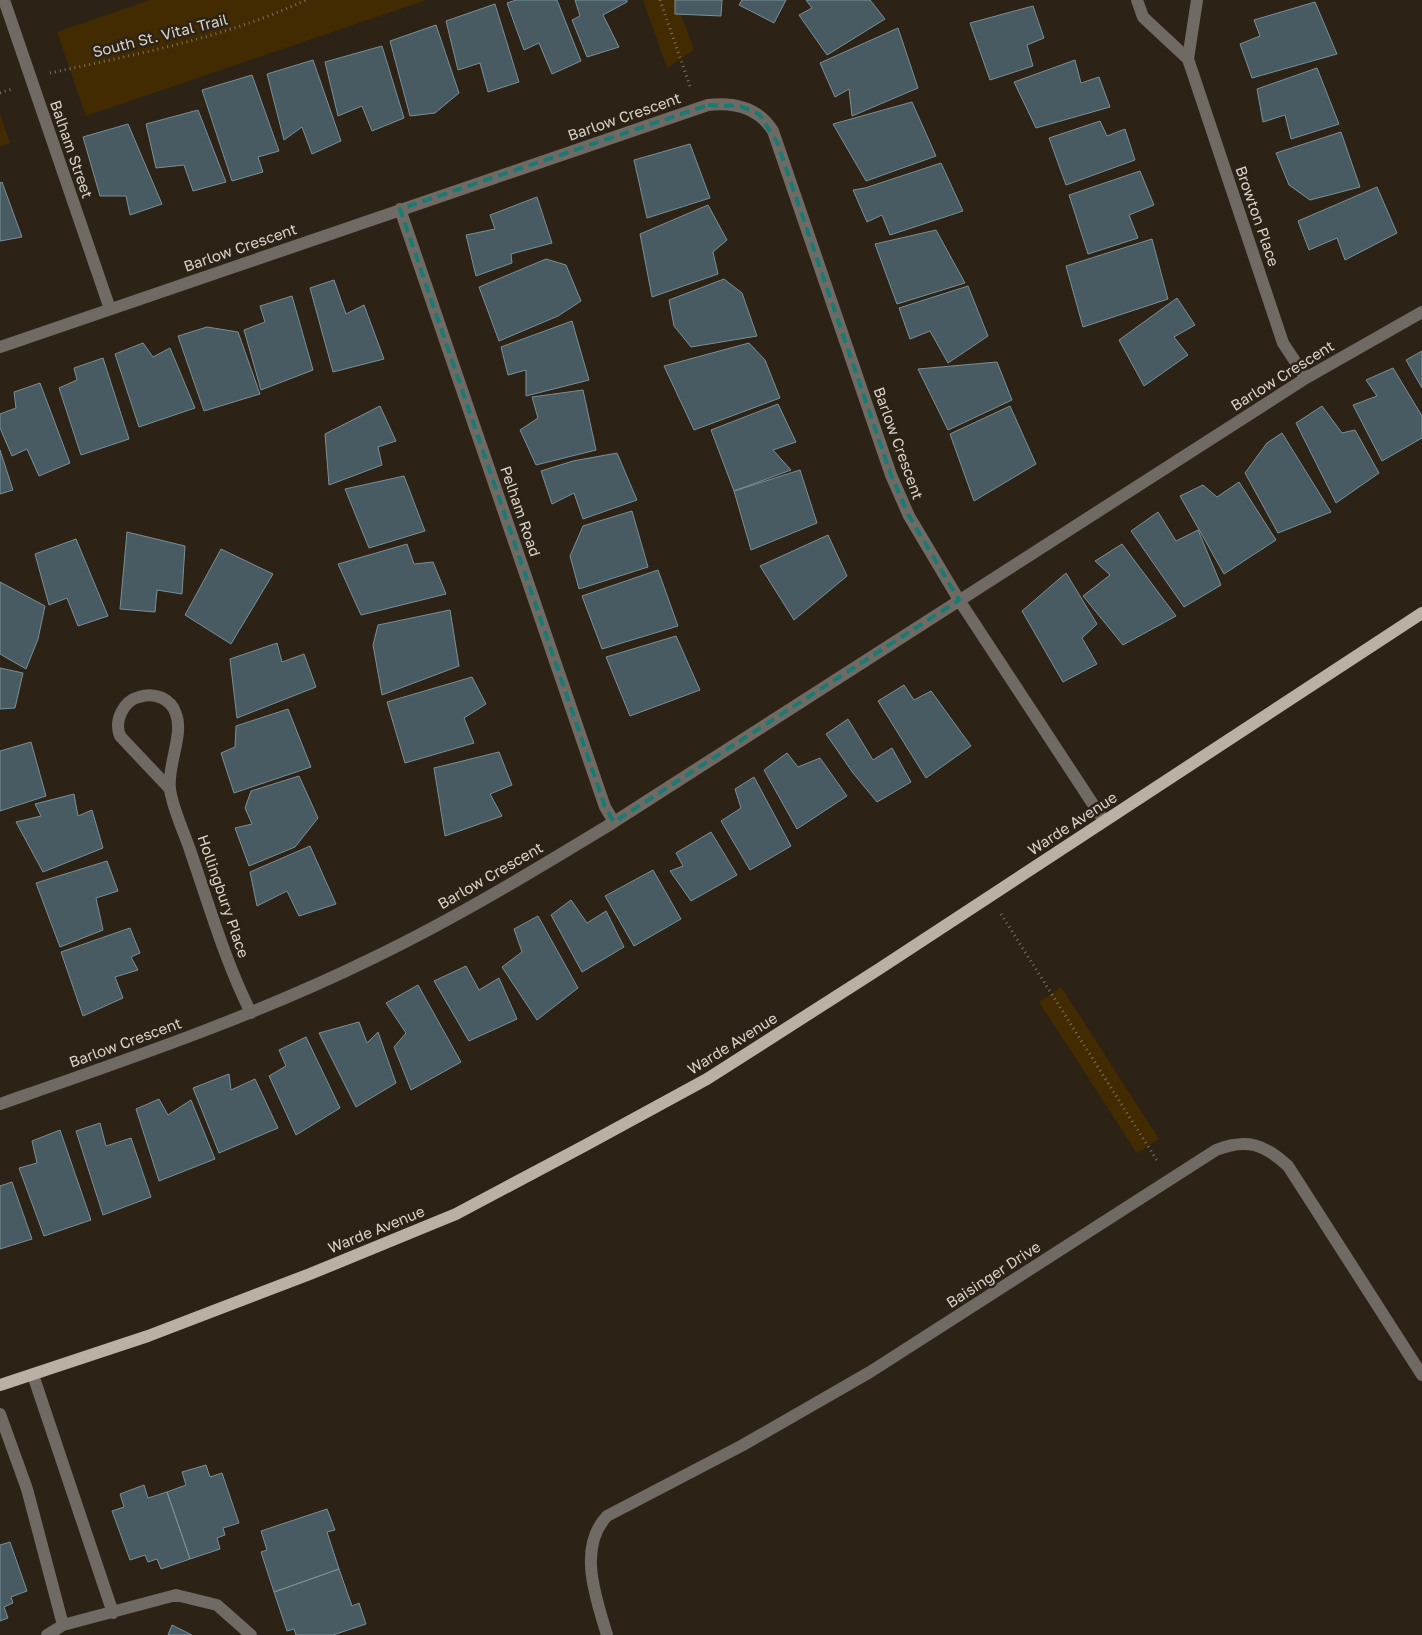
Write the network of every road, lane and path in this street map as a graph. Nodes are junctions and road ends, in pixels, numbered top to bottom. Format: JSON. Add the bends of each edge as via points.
{"nodes":[{"id":1,"x":4,"y":0,"type":"edge"},
{"id":2,"x":306,"y":0,"type":"edge"},
{"id":3,"x":660,"y":0,"type":"edge"},
{"id":4,"x":1138,"y":0,"type":"edge"},
{"id":5,"x":1197,"y":0,"type":"edge"},
{"id":6,"x":1188,"y":59,"type":"junction"},
{"id":7,"x":46,"y":74,"type":"dead end"},
{"id":8,"x":15,"y":88,"type":"dead end"},
{"id":9,"x":0,"y":93,"type":"edge"},
{"id":10,"x":706,"y":106,"type":"junction"},
{"id":11,"x":400,"y":209,"type":"junction"},
{"id":12,"x":110,"y":309,"type":"junction"},
{"id":13,"x":1422,"y":312,"type":"edge"},
{"id":14,"x":0,"y":347,"type":"edge"},
{"id":15,"x":1306,"y":378,"type":"junction"},
{"id":16,"x":959,"y":600,"type":"junction"},
{"id":17,"x":1422,"y":613,"type":"edge"},
{"id":18,"x":170,"y":789,"type":"junction"},
{"id":19,"x":1104,"y":821,"type":"junction"},
{"id":20,"x":614,"y":822,"type":"junction"},
{"id":21,"x":990,"y":896,"type":"junction"},
{"id":22,"x":251,"y":1013,"type":"junction"},
{"id":23,"x":0,"y":1104,"type":"edge"},
{"id":24,"x":1169,"y":1180,"type":"junction"},
{"id":25,"x":33,"y":1374,"type":"junction"},
{"id":26,"x":1422,"y":1375,"type":"edge"},
{"id":27,"x":0,"y":1386,"type":"edge"},
{"id":28,"x":0,"y":1414,"type":"edge"},
{"id":29,"x":113,"y":1613,"type":"junction"},
{"id":30,"x":62,"y":1625,"type":"junction"},
{"id":31,"x":47,"y":1635,"type":"edge"},
{"id":32,"x":251,"y":1635,"type":"edge"},
{"id":33,"x":607,"y":1635,"type":"edge"}],
"edges":[{"from":1,"to":12,"type":"street","name":"Balham Street"},
{"from":2,"to":7,"type":"path","name":"South St. Vital Trail","via":[[274,15],[188,42]]},
{"from":3,"to":10,"type":"path","via":[[688,84]]},
{"from":4,"to":6,"type":"street","name":"Browton Place","via":[[1143,17]]},
{"from":5,"to":6,"type":"street","name":"Browton Place"},
{"from":6,"to":15,"type":"street","name":"Browton Place","via":[[1283,343]]},
{"from":8,"to":9,"type":"path"},
{"from":10,"to":11,"type":"street","name":"Barlow Crescent"},
{"from":10,"to":16,"type":"street","name":"Barlow Crescent","via":[[731,104],[749,109],[767,122],[772,131],[891,475],[909,516]]},
{"from":11,"to":12,"type":"street","name":"Barlow Crescent"},
{"from":11,"to":20,"type":"street","name":"Pelham Road","via":[[605,807]]},
{"from":12,"to":14,"type":"street","name":"Barlow Crescent"},
{"from":13,"to":15,"type":"street","name":"Barlow Crescent"},
{"from":15,"to":16,"type":"street","name":"Barlow Crescent"},
{"from":16,"to":19,"type":"street","name":"Barlow Crescent"},
{"from":16,"to":20,"type":"street","name":"Barlow Crescent"},
{"from":17,"to":19,"type":"main road","name":"Warde Avenue"},
{"from":18,"to":18,"type":"street","name":"Hollingbury Place","via":[[178,729],[176,712],[168,702],[156,696],[134,698],[123,708],[119,718],[120,736]]},
{"from":18,"to":22,"type":"street","name":"Hollingbury Place","via":[[236,982]]},
{"from":19,"to":21,"type":"main road","name":"Warde Avenue"},
{"from":20,"to":22,"type":"street","name":"Barlow Crescent","via":[[420,934]]},
{"from":21,"to":24,"type":"path"},
{"from":21,"to":25,"type":"main road","name":"Warde Avenue","via":[[707,1079],[456,1214],[148,1336]]},
{"from":22,"to":23,"type":"street","name":"Barlow Crescent"},
{"from":24,"to":26,"type":"street","name":"Baisinger Drive","via":[[1230,1144],[1263,1147],[1276,1155],[1288,1166]]},
{"from":24,"to":33,"type":"street","name":"Baisinger Drive","via":[[870,1372],[743,1445],[607,1516],[598,1526],[591,1547],[593,1581]]},
{"from":25,"to":27,"type":"main road","name":"Warde Avenue"},
{"from":25,"to":29,"type":"street"},
{"from":28,"to":30,"type":"street","via":[[27,1489]]},
{"from":29,"to":30,"type":"street"},
{"from":29,"to":32,"type":"street","via":[[176,1595],[217,1605]]},
{"from":30,"to":31,"type":"street"}]}
